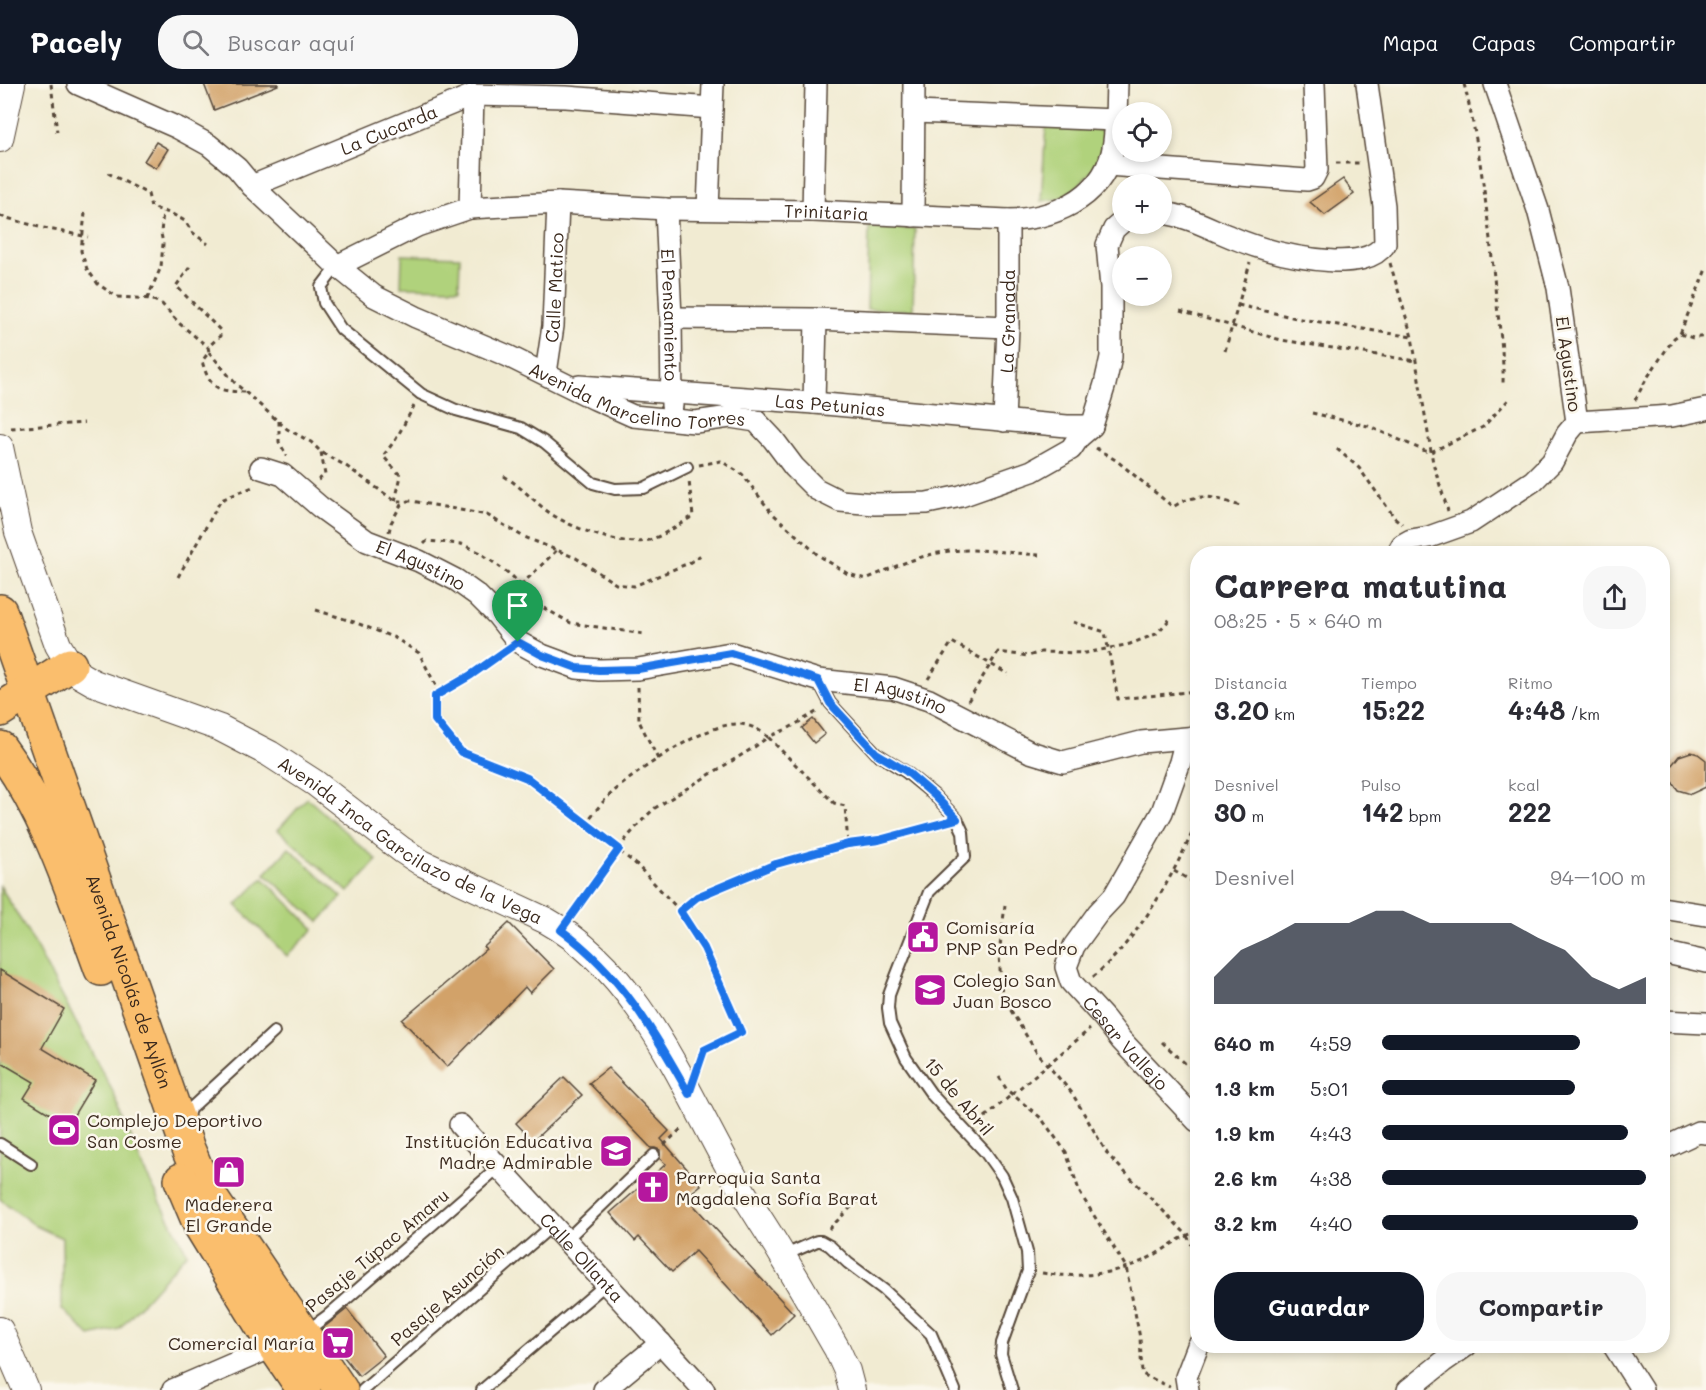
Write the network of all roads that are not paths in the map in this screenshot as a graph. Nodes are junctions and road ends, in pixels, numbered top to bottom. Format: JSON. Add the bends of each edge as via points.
{"nodes":[{"id":1,"x":12,"y":84,"type":"edge"},
{"id":2,"x":78,"y":84,"type":"edge"},
{"id":3,"x":713,"y":84,"type":"edge"},
{"id":4,"x":816,"y":84,"type":"edge"},
{"id":5,"x":914,"y":84,"type":"edge"},
{"id":6,"x":1117,"y":84,"type":"edge"},
{"id":7,"x":1314,"y":84,"type":"edge"},
{"id":8,"x":1367,"y":84,"type":"edge"},
{"id":9,"x":1495,"y":84,"type":"edge"},
{"id":10,"x":566,"y":91,"type":"edge"},
{"id":11,"x":473,"y":95,"type":"junction"},
{"id":12,"x":1116,"y":102,"type":"edge"},
{"id":13,"x":712,"y":108,"type":"junction"},
{"id":14,"x":915,"y":112,"type":"junction"},
{"id":15,"x":1112,"y":120,"type":"edge"},
{"id":16,"x":0,"y":140,"type":"edge"},
{"id":17,"x":1112,"y":153,"type":"edge"},
{"id":18,"x":1108,"y":165,"type":"junction"},
{"id":19,"x":252,"y":186,"type":"junction"},
{"id":20,"x":558,"y":203,"type":"junction"},
{"id":21,"x":470,"y":208,"type":"junction"},
{"id":22,"x":666,"y":209,"type":"junction"},
{"id":23,"x":708,"y":209,"type":"junction"},
{"id":24,"x":813,"y":211,"type":"junction"},
{"id":25,"x":913,"y":216,"type":"junction"},
{"id":26,"x":1172,"y":216,"type":"edge"},
{"id":27,"x":1008,"y":219,"type":"junction"},
{"id":28,"x":1112,"y":234,"type":"edge"},
{"id":29,"x":337,"y":266,"type":"junction"},
{"id":30,"x":671,"y":318,"type":"junction"},
{"id":31,"x":816,"y":319,"type":"junction"},
{"id":32,"x":1008,"y":327,"type":"junction"},
{"id":33,"x":546,"y":373,"type":"junction"},
{"id":34,"x":569,"y":386,"type":"junction"},
{"id":35,"x":672,"y":393,"type":"junction"},
{"id":36,"x":814,"y":403,"type":"junction"},
{"id":37,"x":1706,"y":409,"type":"edge"},
{"id":38,"x":672,"y":421,"type":"junction"},
{"id":39,"x":1004,"y":421,"type":"junction"},
{"id":40,"x":1577,"y":422,"type":"junction"},
{"id":41,"x":1086,"y":432,"type":"junction"},
{"id":42,"x":5,"y":437,"type":"edge"},
{"id":43,"x":687,"y":467,"type":"road end"},
{"id":44,"x":261,"y":468,"type":"dead end"},
{"id":45,"x":1401,"y":546,"type":"edge"},
{"id":46,"x":0,"y":611,"type":"edge"},
{"id":47,"x":70,"y":665,"type":"junction"},
{"id":48,"x":818,"y":680,"type":"junction"},
{"id":49,"x":27,"y":692,"type":"junction"},
{"id":50,"x":0,"y":710,"type":"edge"},
{"id":51,"x":1190,"y":738,"type":"edge"},
{"id":52,"x":1190,"y":740,"type":"edge"},
{"id":53,"x":0,"y":748,"type":"edge"},
{"id":54,"x":1670,"y":909,"type":"edge"},
{"id":55,"x":1706,"y":915,"type":"edge"},
{"id":56,"x":1670,"y":954,"type":"edge"},
{"id":57,"x":1706,"y":962,"type":"edge"},
{"id":58,"x":1670,"y":1021,"type":"edge"},
{"id":59,"x":1706,"y":1023,"type":"edge"},
{"id":60,"x":274,"y":1032,"type":"dead end"},
{"id":61,"x":1190,"y":1114,"type":"edge"},
{"id":62,"x":460,"y":1125,"type":"dead end"},
{"id":63,"x":1706,"y":1133,"type":"edge"},
{"id":64,"x":0,"y":1144,"type":"edge"},
{"id":65,"x":1670,"y":1145,"type":"edge"},
{"id":66,"x":654,"y":1155,"type":"road end"},
{"id":67,"x":31,"y":1164,"type":"dead end"},
{"id":68,"x":500,"y":1167,"type":"junction"},
{"id":69,"x":559,"y":1233,"type":"junction"},
{"id":70,"x":783,"y":1256,"type":"junction"},
{"id":71,"x":606,"y":1284,"type":"junction"},
{"id":72,"x":0,"y":1330,"type":"edge"},
{"id":73,"x":288,"y":1340,"type":"junction"},
{"id":74,"x":661,"y":1343,"type":"junction"},
{"id":75,"x":1195,"y":1353,"type":"edge"},
{"id":76,"x":1456,"y":1353,"type":"edge"},
{"id":77,"x":1618,"y":1353,"type":"edge"},
{"id":78,"x":26,"y":1390,"type":"edge"},
{"id":79,"x":173,"y":1390,"type":"edge"},
{"id":80,"x":304,"y":1390,"type":"edge"},
{"id":81,"x":341,"y":1390,"type":"edge"},
{"id":82,"x":363,"y":1390,"type":"edge"},
{"id":83,"x":482,"y":1390,"type":"edge"},
{"id":84,"x":604,"y":1390,"type":"edge"},
{"id":85,"x":704,"y":1390,"type":"edge"},
{"id":86,"x":852,"y":1390,"type":"edge"},
{"id":87,"x":955,"y":1390,"type":"edge"},
{"id":88,"x":1012,"y":1390,"type":"edge"},
{"id":89,"x":1187,"y":1390,"type":"edge"},
{"id":90,"x":1408,"y":1390,"type":"edge"},
{"id":91,"x":1642,"y":1390,"type":"edge"}],
"edges":[{"from":1,"to":16,"type":"street"},
{"from":2,"to":19,"type":"street","name":"Avenida Marcelino Torres","via":[[209,145]]},
{"from":3,"to":13,"type":"street"},
{"from":4,"to":24,"type":"street"},
{"from":5,"to":14,"type":"street"},
{"from":6,"to":12,"type":"street"},
{"from":7,"to":18,"type":"street","via":[[1311,172]]},
{"from":8,"to":26,"type":"street","via":[[1384,206],[1382,248],[1356,260],[1292,257]]},
{"from":9,"to":40,"type":"street","name":"El Agustino","via":[[1538,210],[1558,288]]},
{"from":10,"to":11,"type":"street","name":"La Cucarda"},
{"from":10,"to":13,"type":"street","name":"La Cucarda"},
{"from":11,"to":19,"type":"street","name":"La Cucarda"},
{"from":11,"to":21,"type":"street"},
{"from":13,"to":23,"type":"street"},
{"from":14,"to":15,"type":"street"},
{"from":14,"to":25,"type":"street"},
{"from":17,"to":18,"type":"street"},
{"from":18,"to":27,"type":"street","name":"Trinitaria","via":[[1095,185],[1062,210],[1027,219]]},
{"from":19,"to":29,"type":"street","name":"Avenida Marcelino Torres"},
{"from":20,"to":21,"type":"street","name":"Trinitaria"},
{"from":20,"to":22,"type":"street","name":"Trinitaria"},
{"from":20,"to":33,"type":"street","name":"Calle Matico","via":[[553,326]]},
{"from":21,"to":29,"type":"street","name":"Trinitaria","via":[[417,226]]},
{"from":22,"to":23,"type":"street","name":"Trinitaria"},
{"from":22,"to":30,"type":"street","name":"El Pensamiento"},
{"from":23,"to":24,"type":"street","name":"Trinitaria"},
{"from":24,"to":25,"type":"street","name":"Trinitaria"},
{"from":25,"to":27,"type":"street","name":"Trinitaria"},
{"from":27,"to":32,"type":"street","name":"La Granada"},
{"from":28,"to":41,"type":"street","via":[[1107,245],[1111,357]]},
{"from":29,"to":33,"type":"street","name":"Avenida Marcelino Torres","via":[[374,296]]},
{"from":29,"to":43,"type":"lane","via":[[321,287],[324,303],[341,329],[421,394],[456,410],[521,428],[593,483],[615,489],[644,488]]},
{"from":30,"to":31,"type":"street"},
{"from":30,"to":35,"type":"street","name":"El Pensamiento"},
{"from":31,"to":32,"type":"street"},
{"from":31,"to":36,"type":"street"},
{"from":32,"to":39,"type":"street","name":"La Granada"},
{"from":33,"to":34,"type":"street","name":"Avenida Marcelino Torres"},
{"from":34,"to":35,"type":"street","name":"Las Petunias"},
{"from":34,"to":38,"type":"street","name":"Avenida Marcelino Torres","via":[[633,416]]},
{"from":35,"to":36,"type":"street","name":"Las Petunias"},
{"from":35,"to":38,"type":"street","name":"El Pensamiento"},
{"from":36,"to":39,"type":"street","name":"Las Petunias"},
{"from":37,"to":40,"type":"street","via":[[1672,416]]},
{"from":38,"to":41,"type":"street","name":"Avenida Marcelino Torres","via":[[730,417],[756,421],[816,489],[840,501],[875,504],[927,503],[961,496],[1032,471],[1071,449]]},
{"from":39,"to":41,"type":"street","name":"Las Petunias"},
{"from":40,"to":45,"type":"street","name":"El Agustino","via":[[1552,462],[1533,481],[1471,522]]},
{"from":42,"to":47,"type":"street","name":"Avenida Inca Garcilazo de la Vega","via":[[18,532],[58,645]]},
{"from":44,"to":48,"type":"street","name":"El Agustino","via":[[283,475],[367,541],[456,580],[477,595],[518,642],[542,655],[577,668],[599,670],[638,669],[731,653]]},
{"from":46,"to":49,"type":"main road","name":"Avenida Nicolás de Ayllón"},
{"from":47,"to":49,"type":"main road"},
{"from":47,"to":70,"type":"street","name":"Avenida Inca Garcilazo de la Vega","via":[[94,683],[220,728],[270,754],[422,863],[561,930],[597,958],[658,1039]]},
{"from":48,"to":51,"type":"street","name":"El Agustino","via":[[893,688],[929,700],[1030,752],[1063,762],[1141,742]]},
{"from":48,"to":88,"type":"lane","name":"15 de Abril","via":[[830,703],[876,753],[906,771],[934,795],[957,819],[963,832],[965,857],[929,892],[889,995],[888,1008],[890,1023],[906,1058],[932,1095],[1002,1176],[1012,1198],[1027,1252],[1028,1271],[1002,1343],[1001,1354]]},
{"from":49,"to":50,"type":"main road"},
{"from":49,"to":73,"type":"main road","name":"Avenida Nicolás de Ayllón","via":[[188,1149],[205,1189]]},
{"from":52,"to":61,"type":"street","name":"Cesar Vallejo","via":[[1145,845],[1114,896],[1074,946],[1066,967],[1071,982]]},
{"from":53,"to":73,"type":"main road","name":"Avenida Nicolás de Ayllón","via":[[45,824],[200,1225]]},
{"from":54,"to":55,"type":"street"},
{"from":56,"to":57,"type":"street"},
{"from":58,"to":59,"type":"street"},
{"from":60,"to":73,"type":"lane","via":[[190,1109],[187,1118],[194,1150],[216,1194],[301,1317]]},
{"from":62,"to":68,"type":"street","name":"Calle Ollanta"},
{"from":63,"to":65,"type":"street","via":[[1698,1132]]},
{"from":64,"to":67,"type":"lane"},
{"from":66,"to":69,"type":"lane","name":"Pasaje Asunción"},
{"from":68,"to":69,"type":"street","name":"Calle Ollanta"},
{"from":68,"to":73,"type":"lane","name":"Pasaje Túpac Amaru","via":[[327,1316]]},
{"from":69,"to":71,"type":"street","name":"Calle Ollanta"},
{"from":69,"to":82,"type":"lane","name":"Pasaje Asunción"},
{"from":70,"to":86,"type":"street","name":"Avenida Inca Garcilazo de la Vega","via":[[837,1349]]},
{"from":70,"to":87,"type":"lane","via":[[817,1241],[830,1246],[931,1334]]},
{"from":71,"to":74,"type":"street","name":"Calle Ollanta"},
{"from":71,"to":83,"type":"lane"},
{"from":72,"to":78,"type":"street"},
{"from":73,"to":79,"type":"street"},
{"from":73,"to":80,"type":"main road","name":"Avenida Nicolás de Ayllón"},
{"from":73,"to":81,"type":"main road","name":"Avenida Nicolás de Ayllón"},
{"from":74,"to":84,"type":"street"},
{"from":74,"to":85,"type":"street","name":"Calle Ollanta"},
{"from":75,"to":89,"type":"street","via":[[1186,1377]]},
{"from":76,"to":90,"type":"street"},
{"from":77,"to":91,"type":"street"}]}
